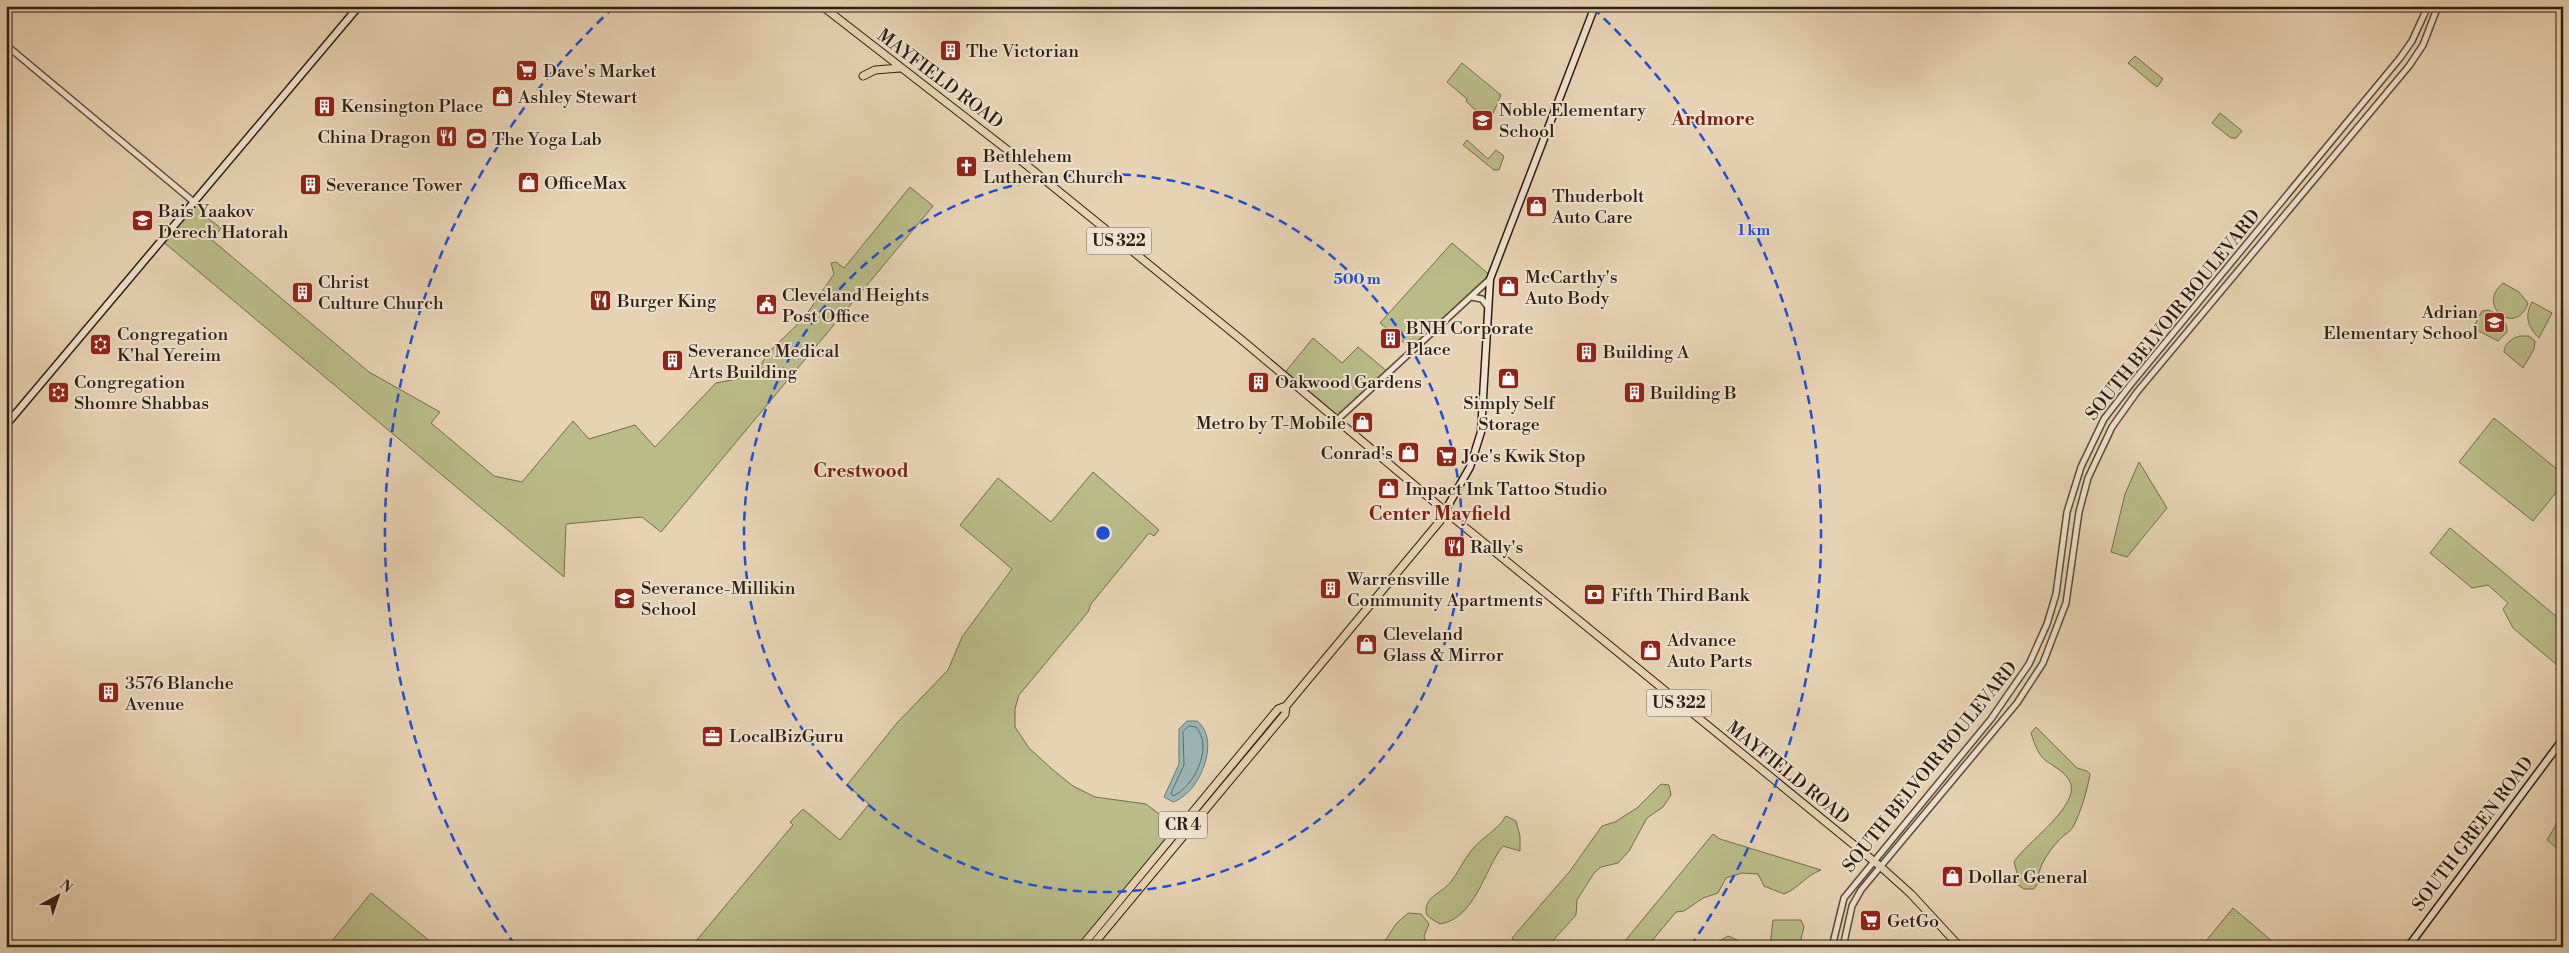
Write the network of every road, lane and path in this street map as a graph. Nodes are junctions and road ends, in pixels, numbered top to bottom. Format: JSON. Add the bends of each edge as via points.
{"nodes":[{"id":1,"x":359,"y":6,"type":"edge"},
{"id":2,"x":822,"y":6,"type":"edge"},
{"id":3,"x":1595,"y":6,"type":"edge"},
{"id":4,"x":2428,"y":6,"type":"edge"},
{"id":5,"x":2438,"y":6,"type":"edge"},
{"id":6,"x":6,"y":45,"type":"edge"},
{"id":7,"x":900,"y":68,"type":"junction"},
{"id":8,"x":863,"y":76,"type":"dead end"},
{"id":9,"x":195,"y":203,"type":"junction"},
{"id":10,"x":1490,"y":279,"type":"junction"},
{"id":11,"x":1471,"y":297,"type":"junction"},
{"id":12,"x":1488,"y":307,"type":"junction"},
{"id":13,"x":1337,"y":420,"type":"junction"},
{"id":14,"x":6,"y":425,"type":"edge"},
{"id":15,"x":1445,"y":512,"type":"junction"},
{"id":16,"x":1286,"y":706,"type":"junction"},
{"id":17,"x":2563,"y":739,"type":"edge"},
{"id":18,"x":1874,"y":861,"type":"junction"},
{"id":19,"x":1881,"y":867,"type":"junction"},
{"id":20,"x":1081,"y":947,"type":"edge"},
{"id":21,"x":1091,"y":947,"type":"edge"},
{"id":22,"x":1832,"y":947,"type":"edge"},
{"id":23,"x":1844,"y":947,"type":"edge"},
{"id":24,"x":1960,"y":947,"type":"edge"},
{"id":25,"x":2408,"y":947,"type":"edge"}],
"edges":[{"from":1,"to":9,"type":"main road"},
{"from":2,"to":7,"type":"main road","name":"MAYFIELD ROAD","number":"US 322"},
{"from":3,"to":10,"type":"main road"},
{"from":4,"to":18,"type":"street","name":"SOUTH BELVOIR BOULEVARD","via":[[2412,41],[2400,58],[2104,419],[2087,452],[2072,493],[2056,594],[2030,664],[2007,698]]},
{"from":5,"to":19,"type":"street","name":"SOUTH BELVOIR BOULEVARD","via":[[2423,45],[2409,66],[2137,392],[2112,427],[2083,494],[2066,603],[2043,662],[2017,703]]},
{"from":6,"to":9,"type":"street"},
{"from":7,"to":8,"type":"main road","via":[[875,70]]},
{"from":7,"to":13,"type":"main road","name":"MAYFIELD ROAD","number":"US 322","via":[[1020,159]]},
{"from":9,"to":14,"type":"main road"},
{"from":10,"to":11,"type":"street"},
{"from":10,"to":12,"type":"main road"},
{"from":11,"to":12,"type":"street","via":[[1481,298]]},
{"from":11,"to":13,"type":"street"},
{"from":12,"to":15,"type":"main road","via":[[1480,438],[1470,467]]},
{"from":13,"to":15,"type":"main road","name":"MAYFIELD ROAD","number":"US 322"},
{"from":15,"to":16,"type":"main road","number":"CR 4"},
{"from":15,"to":18,"type":"main road","name":"MAYFIELD ROAD","number":"US 322"},
{"from":16,"to":20,"type":"main road","number":"CR 4","via":[[1278,709]]},
{"from":16,"to":21,"type":"main road","number":"CR 4","via":[[1285,714]]},
{"from":17,"to":25,"type":"main road","name":"SOUTH GREEN ROAD"},
{"from":18,"to":19,"type":"main road","name":"MAYFIELD ROAD","number":"US 322"},
{"from":18,"to":22,"type":"street","name":"SOUTH BELVOIR BOULEVARD","via":[[1841,903]]},
{"from":19,"to":23,"type":"street","name":"SOUTH BELVOIR BOULEVARD","via":[[1857,896]]},
{"from":19,"to":24,"type":"main road","name":"MAYFIELD ROAD","number":"US 322"}]}
